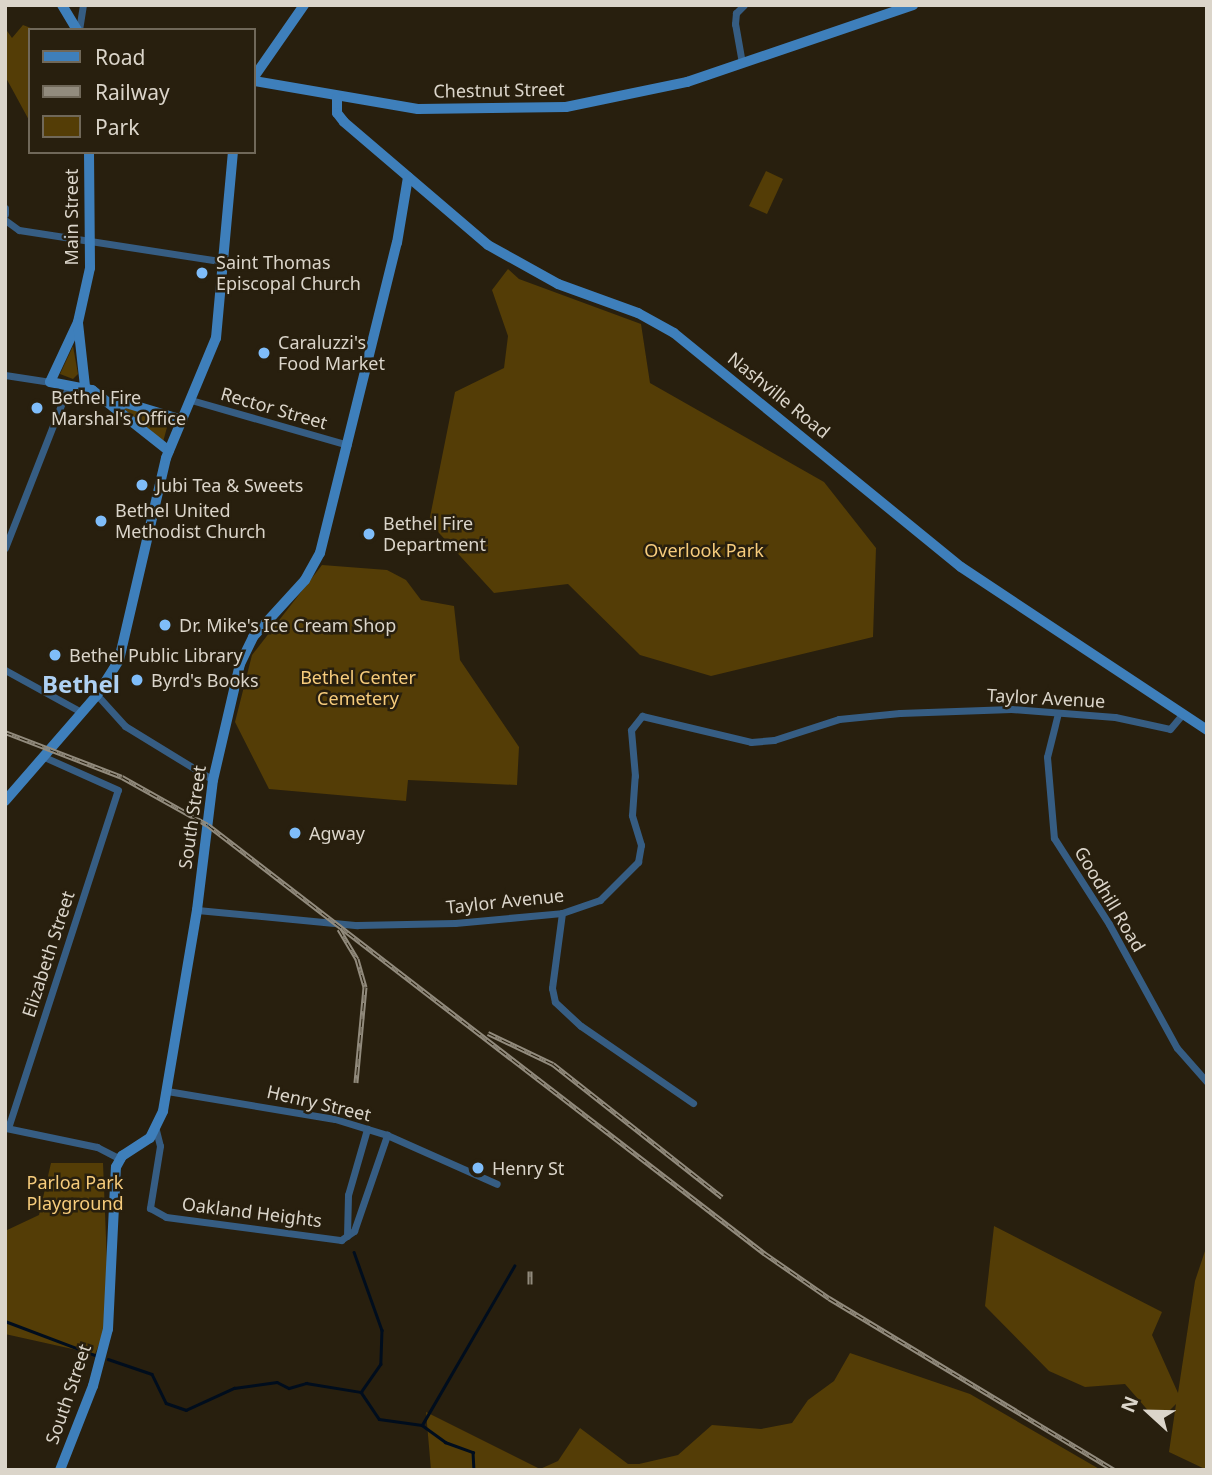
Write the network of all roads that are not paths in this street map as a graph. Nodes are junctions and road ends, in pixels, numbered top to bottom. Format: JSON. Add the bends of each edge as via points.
{"nodes":[{"id":1,"x":62,"y":5,"type":"edge"},
{"id":2,"x":83,"y":5,"type":"edge"},
{"id":3,"x":298,"y":5,"type":"edge"},
{"id":4,"x":304,"y":5,"type":"edge"},
{"id":5,"x":730,"y":5,"type":"edge"},
{"id":6,"x":744,"y":5,"type":"edge"},
{"id":7,"x":913,"y":5,"type":"edge"},
{"id":8,"x":736,"y":13,"type":"junction"},
{"id":9,"x":293,"y":20,"type":"junction"},
{"id":10,"x":77,"y":28,"type":"edge"},
{"id":11,"x":78,"y":28,"type":"edge"},
{"id":12,"x":742,"y":63,"type":"junction"},
{"id":13,"x":256,"y":76,"type":"edge"},
{"id":14,"x":256,"y":79,"type":"edge"},
{"id":15,"x":337,"y":98,"type":"junction"},
{"id":16,"x":89,"y":154,"type":"edge"},
{"id":17,"x":233,"y":154,"type":"edge"},
{"id":18,"x":408,"y":177,"type":"junction"},
{"id":19,"x":5,"y":208,"type":"edge"},
{"id":20,"x":5,"y":214,"type":"edge"},
{"id":21,"x":5,"y":220,"type":"edge"},
{"id":22,"x":92,"y":243,"type":"junction"},
{"id":23,"x":225,"y":262,"type":"junction"},
{"id":24,"x":78,"y":322,"type":"junction"},
{"id":25,"x":5,"y":375,"type":"edge"},
{"id":26,"x":50,"y":382,"type":"junction"},
{"id":27,"x":69,"y":385,"type":"junction"},
{"id":28,"x":85,"y":386,"type":"junction"},
{"id":29,"x":191,"y":400,"type":"junction"},
{"id":30,"x":118,"y":406,"type":"junction"},
{"id":31,"x":182,"y":420,"type":"junction"},
{"id":32,"x":348,"y":445,"type":"junction"},
{"id":33,"x":169,"y":451,"type":"junction"},
{"id":34,"x":5,"y":548,"type":"edge"},
{"id":35,"x":5,"y":670,"type":"edge"},
{"id":36,"x":97,"y":695,"type":"junction"},
{"id":37,"x":81,"y":712,"type":"junction"},
{"id":38,"x":1058,"y":713,"type":"junction"},
{"id":39,"x":1181,"y":716,"type":"junction"},
{"id":40,"x":1207,"y":730,"type":"edge"},
{"id":41,"x":42,"y":756,"type":"junction"},
{"id":42,"x":213,"y":780,"type":"junction"},
{"id":43,"x":5,"y":801,"type":"edge"},
{"id":44,"x":197,"y":910,"type":"junction"},
{"id":45,"x":562,"y":914,"type":"junction"},
{"id":46,"x":1207,"y":1082,"type":"edge"},
{"id":47,"x":167,"y":1091,"type":"junction"},
{"id":48,"x":693,"y":1103,"type":"dead end"},
{"id":49,"x":7,"y":1128,"type":"edge"},
{"id":50,"x":367,"y":1129,"type":"junction"},
{"id":51,"x":156,"y":1130,"type":"junction"},
{"id":52,"x":387,"y":1135,"type":"junction"},
{"id":53,"x":121,"y":1159,"type":"junction"},
{"id":54,"x":496,"y":1184,"type":"dead end"},
{"id":55,"x":347,"y":1236,"type":"junction"},
{"id":56,"x":60,"y":1470,"type":"edge"}],
"edges":[{"from":1,"to":10,"type":"street"},
{"from":2,"to":11,"type":"street"},
{"from":3,"to":9,"type":"street"},
{"from":4,"to":9,"type":"street"},
{"from":5,"to":8,"type":"street"},
{"from":6,"to":8,"type":"street"},
{"from":7,"to":12,"type":"street","name":"Chestnut Street"},
{"from":8,"to":12,"type":"street"},
{"from":9,"to":13,"type":"street"},
{"from":12,"to":15,"type":"street","name":"Chestnut Street","via":[[620,99],[566,107],[437,110]]},
{"from":14,"to":15,"type":"street","name":"Chestnut Street"},
{"from":15,"to":18,"type":"street","name":"Nashville Road","via":[[340,118]]},
{"from":16,"to":22,"type":"street","name":"Main Street"},
{"from":17,"to":23,"type":"street"},
{"from":18,"to":32,"type":"street","name":"South Street","via":[[397,243]]},
{"from":18,"to":39,"type":"street","name":"Nashville Road","via":[[488,245],[520,265],[674,332],[961,567]]},
{"from":19,"to":20,"type":"street"},
{"from":21,"to":22,"type":"street","via":[[19,230]]},
{"from":22,"to":23,"type":"street"},
{"from":22,"to":24,"type":"street","name":"Main Street"},
{"from":23,"to":29,"type":"street","via":[[216,338]]},
{"from":24,"to":26,"type":"street","name":"Main Street"},
{"from":24,"to":28,"type":"street","name":"Main Street"},
{"from":25,"to":26,"type":"street"},
{"from":26,"to":27,"type":"street"},
{"from":27,"to":28,"type":"street"},
{"from":27,"to":34,"type":"street"},
{"from":28,"to":30,"type":"street"},
{"from":29,"to":31,"type":"street"},
{"from":29,"to":32,"type":"street","name":"Rector Street"},
{"from":30,"to":31,"type":"street","via":[[126,403]]},
{"from":30,"to":33,"type":"street","via":[[120,413]]},
{"from":31,"to":33,"type":"street"},
{"from":32,"to":42,"type":"street","name":"South Street","via":[[320,552],[305,580],[253,637],[240,664]]},
{"from":33,"to":36,"type":"street","via":[[127,633],[118,660]]},
{"from":35,"to":37,"type":"street"},
{"from":36,"to":37,"type":"street"},
{"from":36,"to":42,"type":"street","via":[[125,726]]},
{"from":37,"to":41,"type":"street"},
{"from":38,"to":39,"type":"street","name":"Taylor Avenue","via":[[1115,717],[1170,729]]},
{"from":38,"to":45,"type":"street","name":"Taylor Avenue","via":[[1011,709],[849,718],[774,740],[751,742],[642,716],[631,730],[632,815],[641,845],[638,862],[600,900]]},
{"from":38,"to":46,"type":"street","name":"Goodhill Road","via":[[1047,757],[1054,838],[1177,1048]]},
{"from":39,"to":40,"type":"street","name":"Nashville Road"},
{"from":41,"to":43,"type":"street"},
{"from":41,"to":49,"type":"street","name":"Elizabeth Street","via":[[118,790]]},
{"from":42,"to":44,"type":"street","name":"South Street"},
{"from":44,"to":45,"type":"street","name":"Taylor Avenue","via":[[356,925]]},
{"from":44,"to":47,"type":"street","name":"South Street"},
{"from":45,"to":48,"type":"street","via":[[552,988],[555,1002],[581,1026]]},
{"from":47,"to":50,"type":"street","name":"Henry Street","via":[[335,1119]]},
{"from":47,"to":51,"type":"street","name":"South Street"},
{"from":49,"to":53,"type":"street","via":[[97,1147]]},
{"from":50,"to":52,"type":"street","name":"Henry Street"},
{"from":50,"to":55,"type":"street","name":"Oakland Heights","via":[[348,1195]]},
{"from":51,"to":53,"type":"street"},
{"from":51,"to":55,"type":"street","name":"Oakland Heights","via":[[160,1146],[150,1208],[166,1217],[340,1239]]},
{"from":52,"to":54,"type":"street","name":"Henry Street"},
{"from":52,"to":55,"type":"street","via":[[355,1231]]},
{"from":53,"to":56,"type":"street","name":"South Street","via":[[112,1202],[108,1329],[93,1386]]}]}
